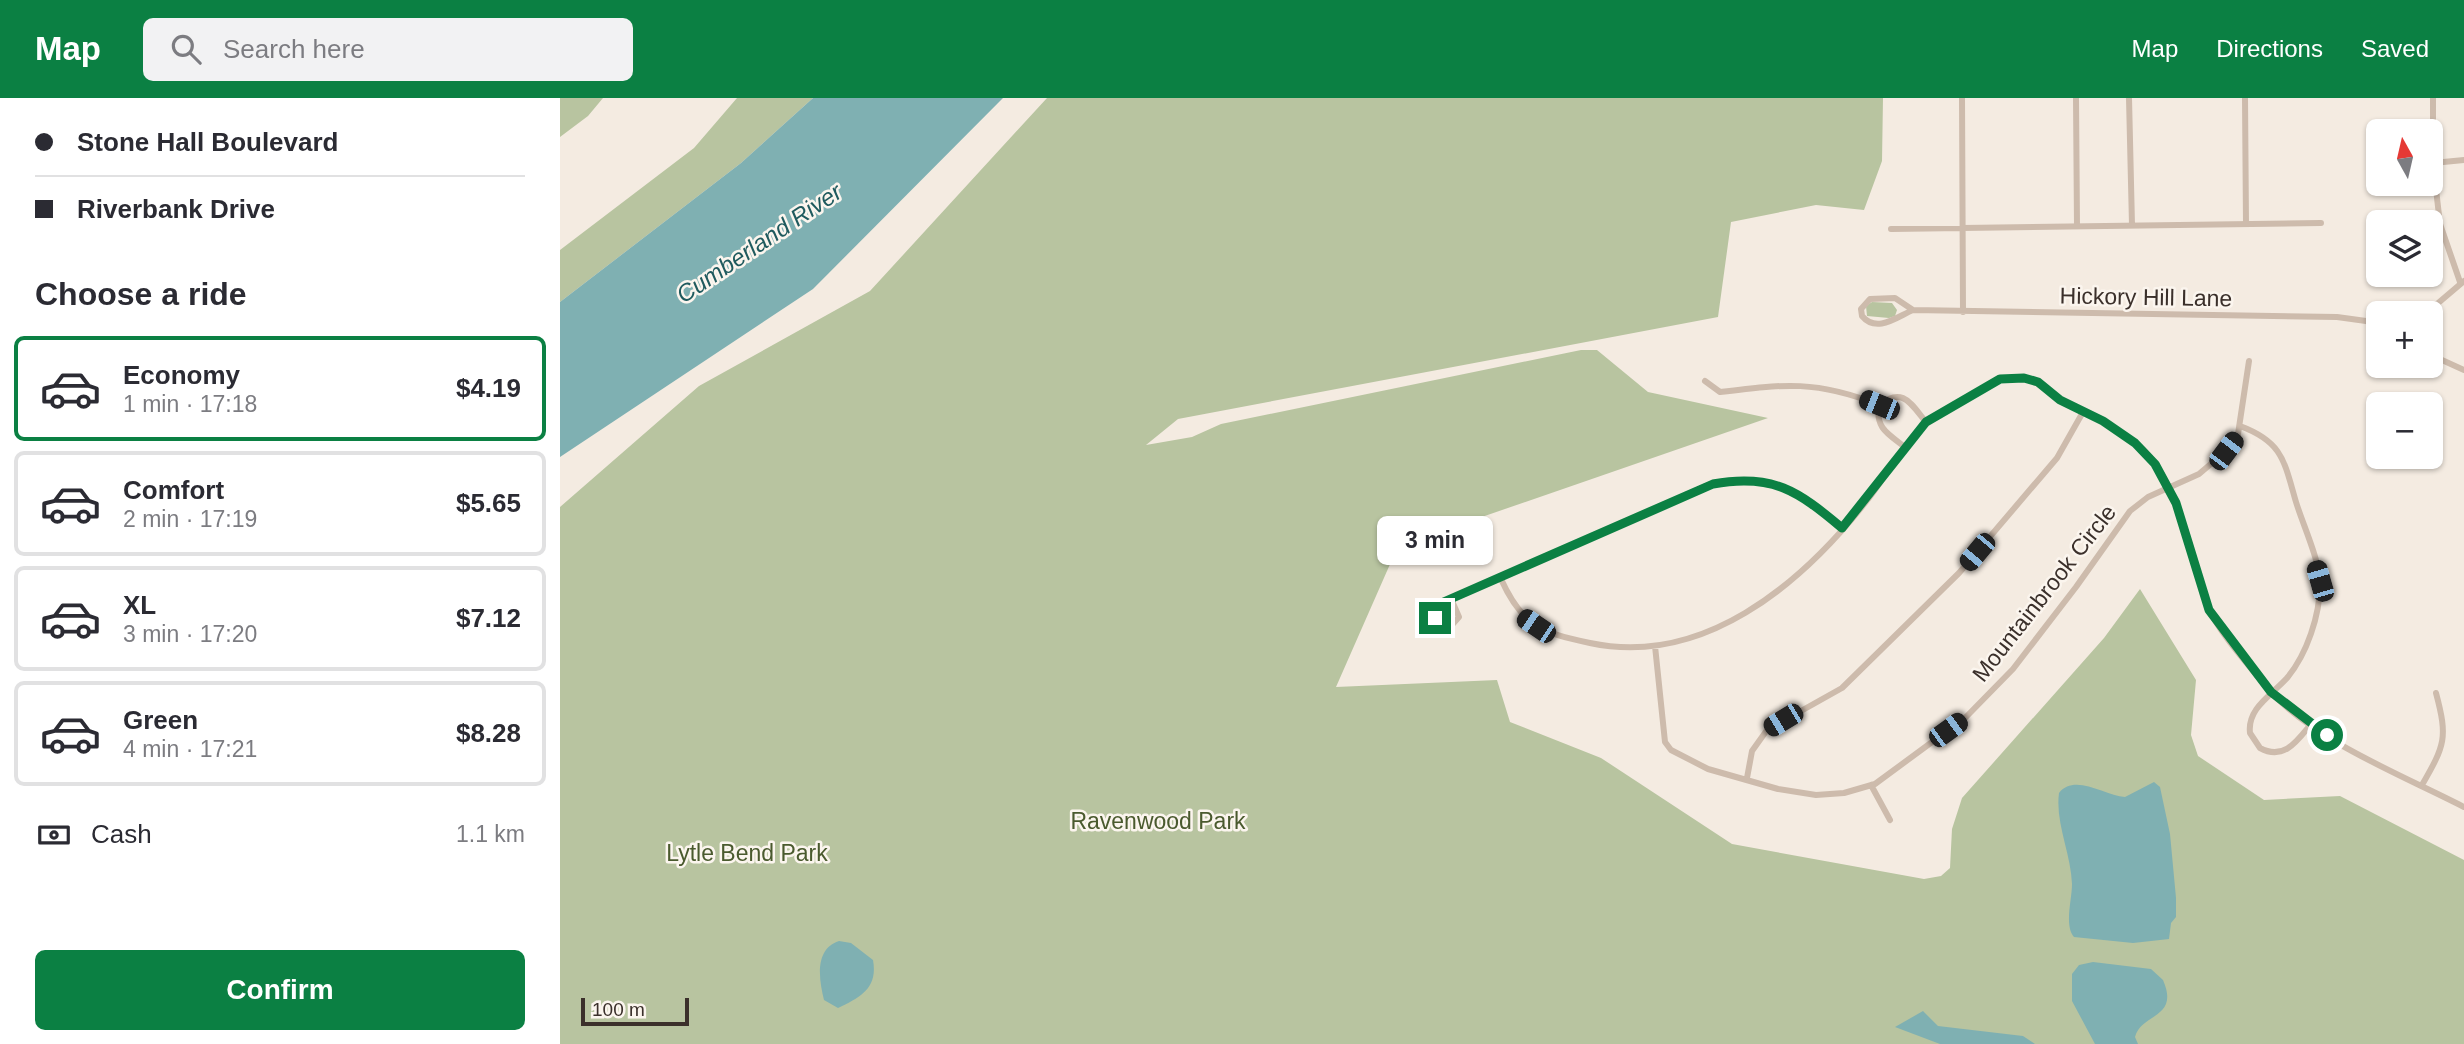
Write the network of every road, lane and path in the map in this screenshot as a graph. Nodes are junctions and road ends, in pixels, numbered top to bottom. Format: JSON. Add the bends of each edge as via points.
{"nodes":[{"id":1,"x":1962,"y":98,"type":"edge"},
{"id":2,"x":2076,"y":98,"type":"edge"},
{"id":3,"x":2129,"y":98,"type":"edge"},
{"id":4,"x":2245,"y":98,"type":"edge"},
{"id":5,"x":2433,"y":98,"type":"edge"},
{"id":6,"x":2433,"y":119,"type":"edge"},
{"id":7,"x":2464,"y":160,"type":"edge"},
{"id":8,"x":2443,"y":162,"type":"edge"},
{"id":9,"x":2437,"y":196,"type":"edge"},
{"id":10,"x":2321,"y":223,"type":"dead end"},
{"id":11,"x":2246,"y":224,"type":"junction"},
{"id":12,"x":2132,"y":225,"type":"junction"},
{"id":13,"x":2077,"y":226,"type":"junction"},
{"id":14,"x":1964,"y":227,"type":"junction"},
{"id":15,"x":1891,"y":229,"type":"dead end"},
{"id":16,"x":2462,"y":282,"type":"edge"},
{"id":17,"x":2440,"y":301,"type":"edge"},
{"id":18,"x":1913,"y":310,"type":"junction"},
{"id":19,"x":1963,"y":312,"type":"junction"},
{"id":20,"x":2366,"y":321,"type":"edge"},
{"id":21,"x":2443,"y":360,"type":"edge"},
{"id":22,"x":2249,"y":361,"type":"dead end"},
{"id":23,"x":2464,"y":370,"type":"edge"},
{"id":24,"x":1706,"y":381,"type":"dead end"},
{"id":25,"x":1879,"y":405,"type":"junction"},
{"id":26,"x":2083,"y":412,"type":"junction"},
{"id":27,"x":1926,"y":422,"type":"junction"},
{"id":28,"x":2240,"y":426,"type":"junction"},
{"id":29,"x":1905,"y":447,"type":"junction"},
{"id":30,"x":2168,"y":489,"type":"junction"},
{"id":31,"x":1842,"y":528,"type":"junction"},
{"id":32,"x":1501,"y":579,"type":"junction"},
{"id":33,"x":1452,"y":601,"type":"junction"},
{"id":34,"x":1655,"y":646,"type":"junction"},
{"id":35,"x":2271,"y":692,"type":"junction"},
{"id":36,"x":2436,"y":693,"type":"dead end"},
{"id":37,"x":2311,"y":724,"type":"junction"},
{"id":38,"x":1747,"y":778,"type":"junction"},
{"id":39,"x":1871,"y":785,"type":"junction"},
{"id":40,"x":2422,"y":785,"type":"junction"},
{"id":41,"x":2464,"y":807,"type":"edge"},
{"id":42,"x":1890,"y":820,"type":"dead end"}],
"edges":[{"from":1,"to":14,"type":"street"},
{"from":2,"to":13,"type":"street"},
{"from":3,"to":12,"type":"street"},
{"from":4,"to":11,"type":"street"},
{"from":5,"to":6,"type":"street"},
{"from":7,"to":8,"type":"street"},
{"from":9,"to":16,"type":"street","via":[[2440,224]]},
{"from":10,"to":11,"type":"street"},
{"from":11,"to":12,"type":"street"},
{"from":12,"to":13,"type":"street"},
{"from":13,"to":14,"type":"street"},
{"from":14,"to":15,"type":"street"},
{"from":14,"to":19,"type":"street"},
{"from":16,"to":17,"type":"street"},
{"from":18,"to":18,"type":"street","name":"Hickory Hill Lane","via":[[1891,298],[1870,299],[1861,309],[1870,322],[1894,322]]},
{"from":18,"to":19,"type":"street","name":"Hickory Hill Lane"},
{"from":19,"to":20,"type":"street","name":"Hickory Hill Lane"},
{"from":21,"to":23,"type":"street"},
{"from":22,"to":28,"type":"street","name":"Mountainbrook Circle"},
{"from":24,"to":25,"type":"street","via":[[1720,392],[1771,386],[1830,387]]},
{"from":25,"to":27,"type":"street","via":[[1899,396]]},
{"from":25,"to":29,"type":"street","via":[[1880,428]]},
{"from":26,"to":27,"type":"street","via":[[2038,382],[2011,377]]},
{"from":26,"to":30,"type":"street","via":[[2135,443],[2155,464]]},
{"from":26,"to":38,"type":"street","via":[[2057,458],[1959,573],[1842,688],[1767,730],[1752,751]]},
{"from":27,"to":29,"type":"street"},
{"from":28,"to":30,"type":"street","name":"Mountainbrook Circle","via":[[2226,451],[2199,474]]},
{"from":28,"to":35,"type":"street","via":[[2260,433],[2280,452],[2320,581],[2318,608],[2301,656]]},
{"from":29,"to":31,"type":"street"},
{"from":30,"to":35,"type":"street","via":[[2209,610]]},
{"from":30,"to":39,"type":"street","name":"Mountainbrook Circle","via":[[2130,511],[2013,669],[1966,717]]},
{"from":31,"to":32,"type":"street","via":[[1789,488],[1735,480],[1713,484]]},
{"from":31,"to":34,"type":"street","via":[[1775,596],[1731,622]]},
{"from":32,"to":33,"type":"street"},
{"from":32,"to":34,"type":"street","via":[[1523,617],[1549,634],[1600,645]]},
{"from":33,"to":33,"type":"street","via":[[1436,608],[1435,618],[1441,626],[1451,626],[1459,617]]},
{"from":34,"to":38,"type":"street","name":"Mountainbrook Circle","via":[[1665,742],[1671,750],[1708,769]]},
{"from":35,"to":37,"type":"street"},
{"from":35,"to":37,"type":"street","via":[[2250,721],[2251,736],[2260,748],[2275,753],[2287,750]]},
{"from":36,"to":40,"type":"street","via":[[2445,736]]},
{"from":37,"to":40,"type":"street"},
{"from":38,"to":39,"type":"street","name":"Mountainbrook Circle","via":[[1816,795]]},
{"from":39,"to":42,"type":"street"},
{"from":40,"to":41,"type":"street"}]}
